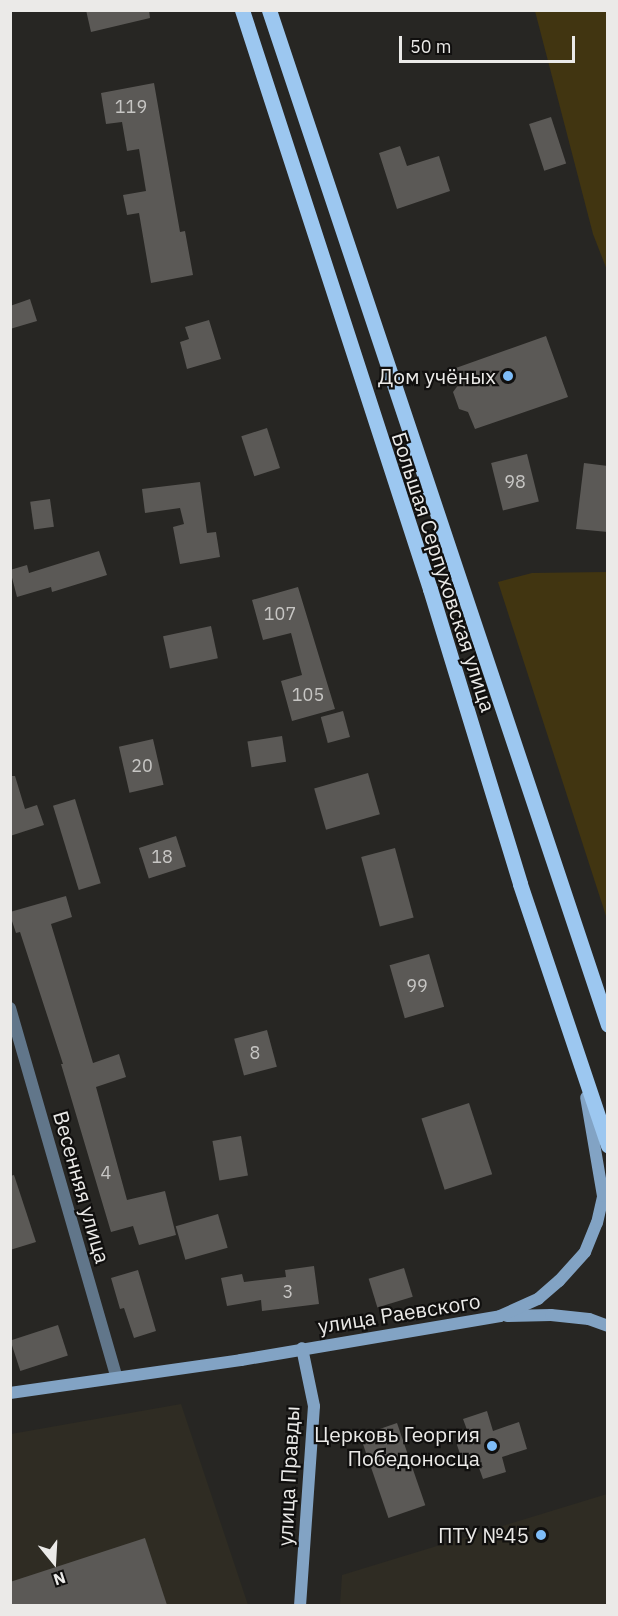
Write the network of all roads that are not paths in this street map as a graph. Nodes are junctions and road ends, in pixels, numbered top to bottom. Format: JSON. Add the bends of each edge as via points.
{"nodes":[{"id":1,"x":242,"y":10,"type":"edge"},
{"id":2,"x":269,"y":10,"type":"edge"},
{"id":3,"x":10,"y":1008,"type":"edge"},
{"id":4,"x":608,"y":1024,"type":"edge"},
{"id":5,"x":581,"y":1068,"type":"junction"},
{"id":6,"x":608,"y":1146,"type":"edge"},
{"id":7,"x":500,"y":1316,"type":"junction"},
{"id":8,"x":608,"y":1326,"type":"edge"},
{"id":9,"x":303,"y":1348,"type":"junction"},
{"id":10,"x":116,"y":1376,"type":"junction"},
{"id":11,"x":10,"y":1393,"type":"edge"},
{"id":12,"x":300,"y":1605,"type":"edge"}],
"edges":[{"from":1,"to":5,"type":"main road","name":"Большая Серпуховская улица"},
{"from":2,"to":4,"type":"main road","name":"Большая Серпуховская улица"},
{"from":3,"to":10,"type":"street","name":"Весенняя улица"},
{"from":5,"to":6,"type":"main road","name":"Большая Серпуховская улица"},
{"from":5,"to":7,"type":"street","name":"улица Раевского","via":[[603,1196],[597,1223],[585,1252],[559,1281],[538,1299]]},
{"from":7,"to":8,"type":"street","via":[[551,1315],[589,1319]]},
{"from":7,"to":9,"type":"street","name":"улица Раевского"},
{"from":9,"to":10,"type":"street","name":"улица Раевского"},
{"from":9,"to":12,"type":"street","name":"улица Правды","via":[[314,1406]]},
{"from":10,"to":11,"type":"street","name":"улица Раевского"}]}
